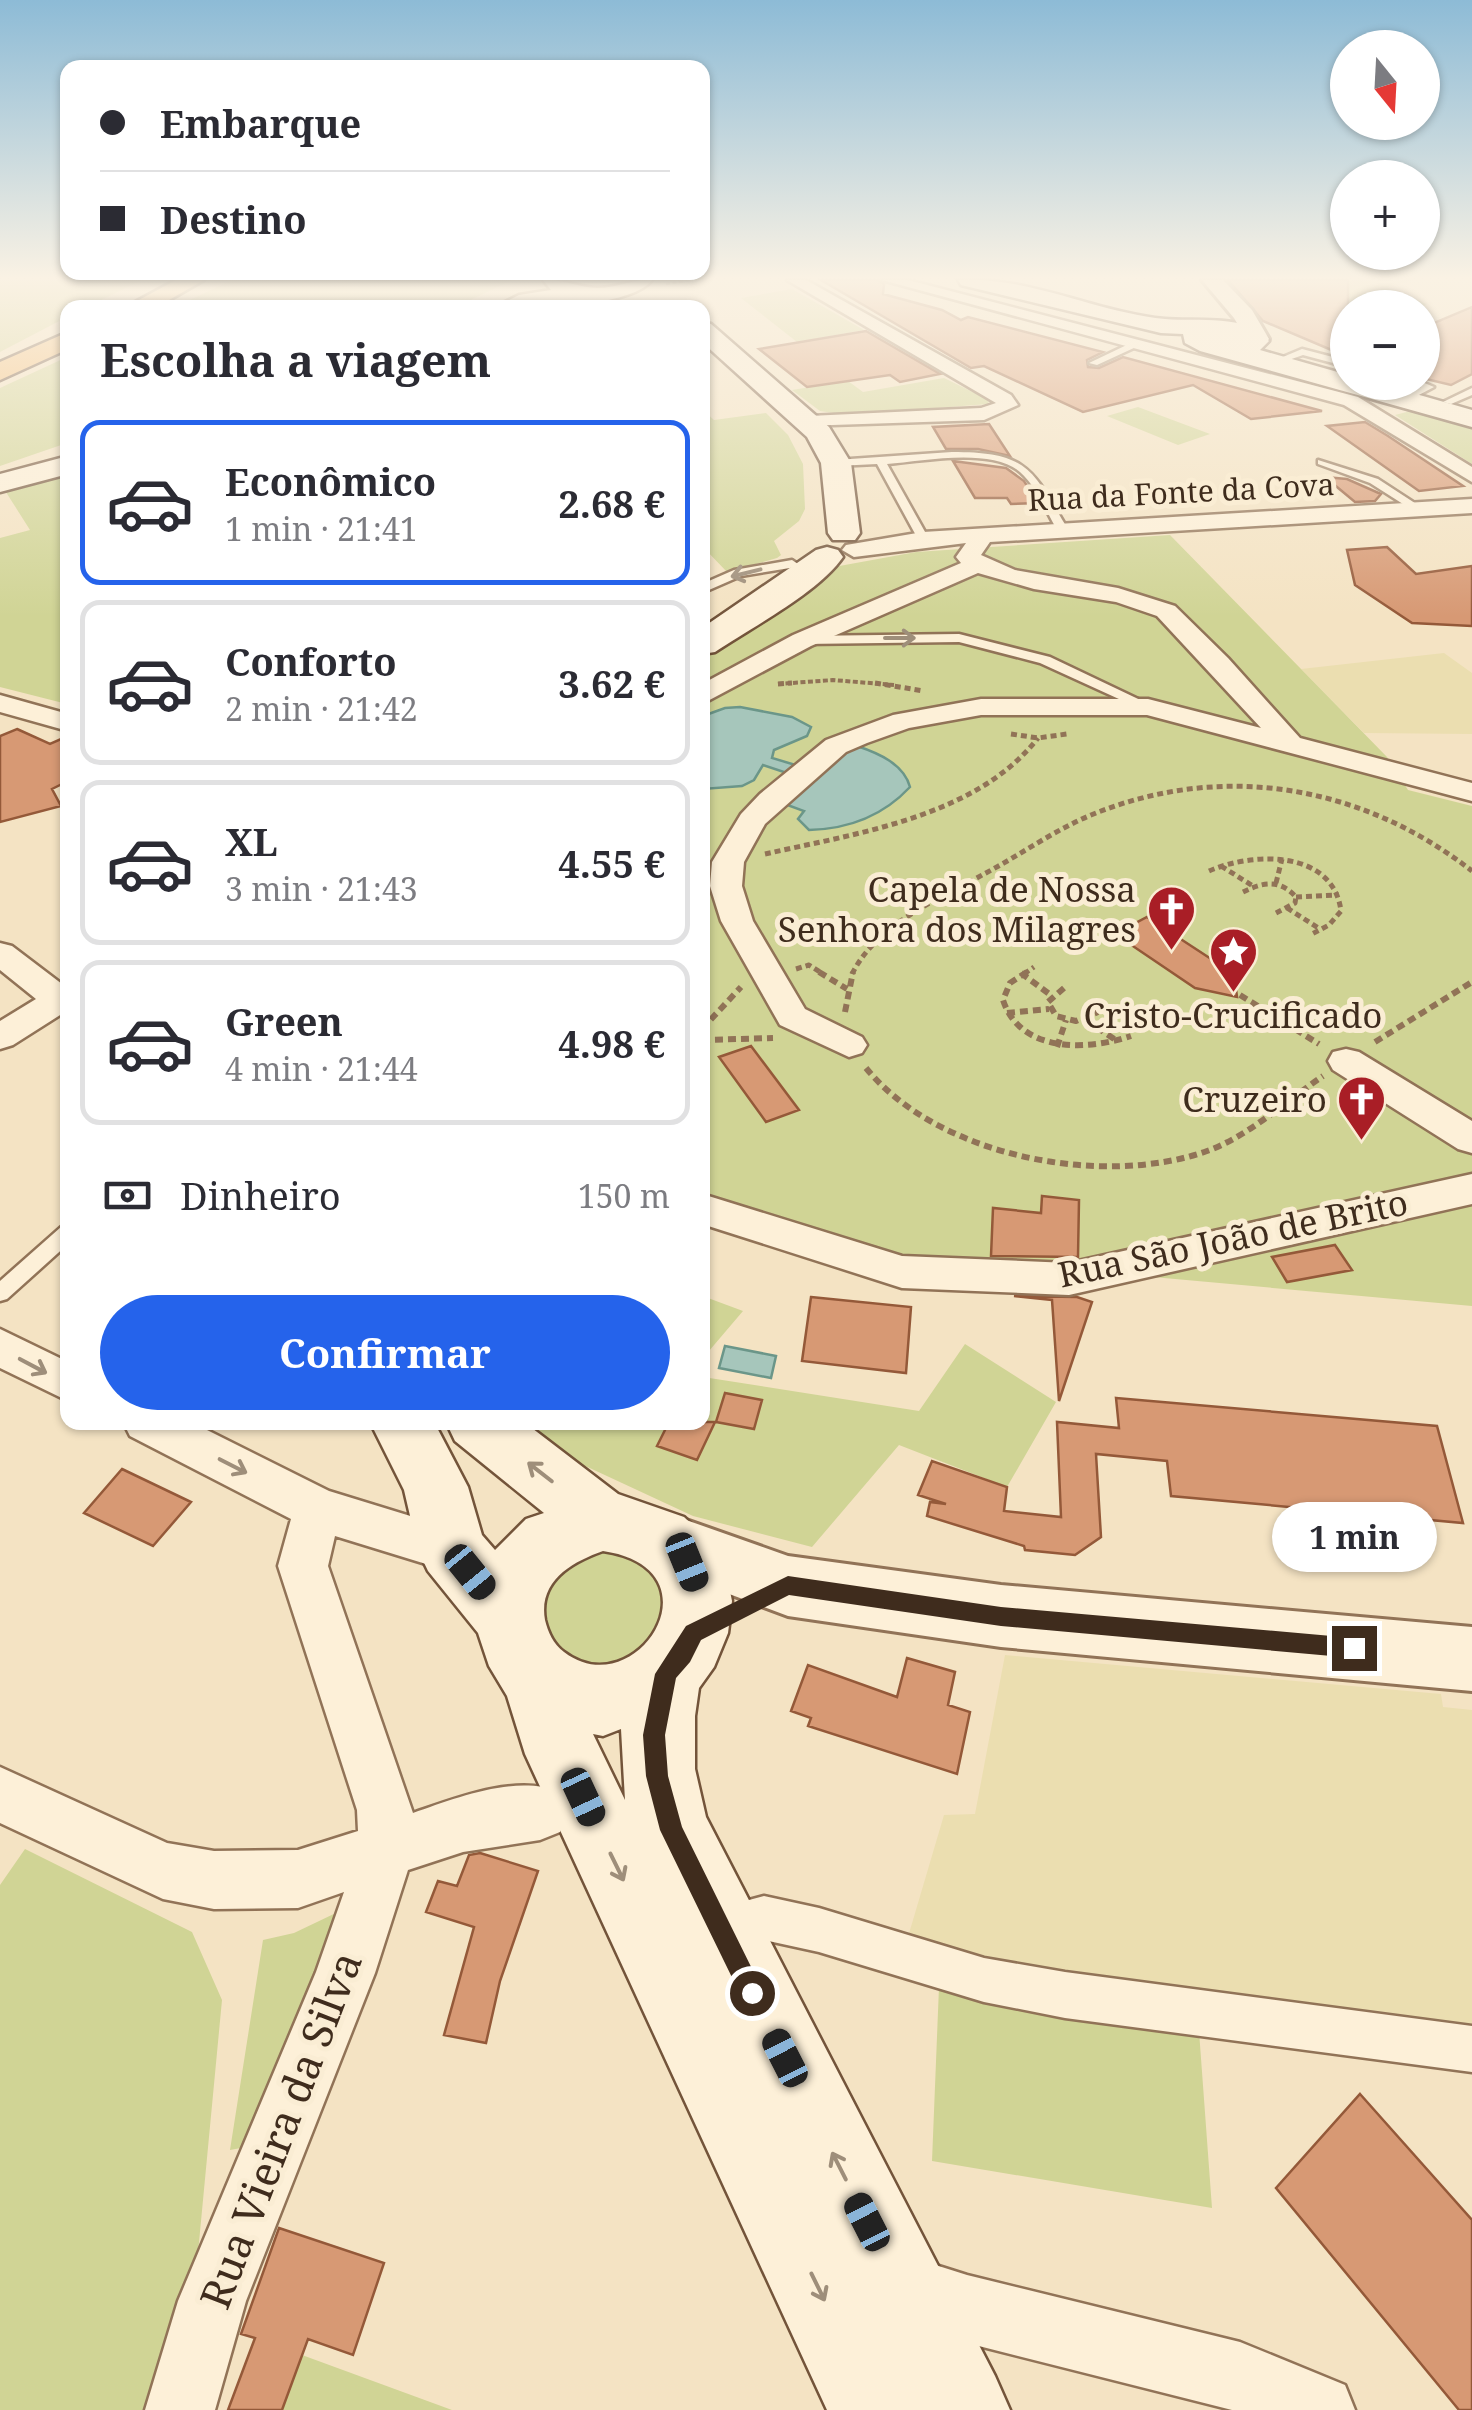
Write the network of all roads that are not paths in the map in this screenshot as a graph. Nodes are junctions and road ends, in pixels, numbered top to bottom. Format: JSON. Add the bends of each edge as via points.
{"nodes":[{"id":1,"x":756,"y":392,"type":"edge"},
{"id":2,"x":775,"y":392,"type":"edge"},
{"id":3,"x":991,"y":392,"type":"edge"},
{"id":4,"x":1315,"y":392,"type":"edge"},
{"id":5,"x":1391,"y":392,"type":"edge"},
{"id":6,"x":1472,"y":419,"type":"edge"},
{"id":7,"x":809,"y":422,"type":"junction"},
{"id":8,"x":60,"y":458,"type":"edge"},
{"id":9,"x":60,"y":459,"type":"edge"},
{"id":10,"x":880,"y":461,"type":"junction"},
{"id":11,"x":836,"y":462,"type":"junction"},
{"id":12,"x":1322,"y":462,"type":"dead end"},
{"id":13,"x":0,"y":471,"type":"edge"},
{"id":14,"x":1472,"y":476,"type":"edge"},
{"id":15,"x":0,"y":483,"type":"edge"},
{"id":16,"x":1472,"y":506,"type":"edge"},
{"id":17,"x":1418,"y":509,"type":"junction"},
{"id":18,"x":1063,"y":531,"type":"junction"},
{"id":19,"x":983,"y":535,"type":"junction"},
{"id":20,"x":922,"y":539,"type":"junction"},
{"id":21,"x":822,"y":541,"type":"junction"},
{"id":22,"x":977,"y":564,"type":"junction"},
{"id":23,"x":710,"y":586,"type":"edge"},
{"id":24,"x":710,"y":620,"type":"edge"},
{"id":25,"x":710,"y":639,"type":"edge"},
{"id":26,"x":803,"y":640,"type":"junction"},
{"id":27,"x":710,"y":691,"type":"edge"},
{"id":28,"x":0,"y":702,"type":"edge"},
{"id":29,"x":1148,"y":706,"type":"junction"},
{"id":30,"x":60,"y":721,"type":"edge"},
{"id":31,"x":1291,"y":746,"type":"junction"},
{"id":32,"x":1472,"y":792,"type":"edge"},
{"id":33,"x":0,"y":953,"type":"edge"},
{"id":34,"x":60,"y":994,"type":"edge"},
{"id":35,"x":60,"y":998,"type":"edge"},
{"id":36,"x":0,"y":1037,"type":"edge"},
{"id":37,"x":849,"y":1044,"type":"road end"},
{"id":38,"x":1346,"y":1061,"type":"road end"},
{"id":39,"x":1472,"y":1139,"type":"edge"},
{"id":40,"x":1472,"y":1189,"type":"edge"},
{"id":41,"x":710,"y":1211,"type":"edge"},
{"id":42,"x":60,"y":1239,"type":"edge"},
{"id":43,"x":0,"y":1293,"type":"edge"},
{"id":44,"x":0,"y":1347,"type":"edge"},
{"id":45,"x":60,"y":1379,"type":"edge"},
{"id":46,"x":162,"y":1430,"type":"edge"},
{"id":47,"x":405,"y":1430,"type":"edge"},
{"id":48,"x":487,"y":1430,"type":"edge"},
{"id":49,"x":318,"y":1509,"type":"junction"},
{"id":50,"x":604,"y":1521,"type":"junction"},
{"id":51,"x":672,"y":1544,"type":"junction"},
{"id":52,"x":452,"y":1550,"type":"junction"},
{"id":53,"x":788,"y":1586,"type":"junction"},
{"id":54,"x":524,"y":1649,"type":"junction"},
{"id":55,"x":680,"y":1653,"type":"junction"},
{"id":56,"x":1472,"y":1659,"type":"edge"},
{"id":57,"x":0,"y":1794,"type":"edge"},
{"id":58,"x":540,"y":1812,"type":"dead end"},
{"id":59,"x":386,"y":1852,"type":"junction"},
{"id":60,"x":720,"y":1927,"type":"junction"},
{"id":61,"x":1472,"y":2049,"type":"edge"},
{"id":62,"x":900,"y":2288,"type":"junction"},
{"id":63,"x":180,"y":2410,"type":"edge"},
{"id":64,"x":877,"y":2410,"type":"edge"},
{"id":65,"x":961,"y":2410,"type":"edge"},
{"id":66,"x":1320,"y":2410,"type":"edge"}],
"edges":[{"from":1,"to":21,"type":"main road","via":[[802,434],[820,463]]},
{"from":2,"to":7,"type":"main road"},
{"from":3,"to":7,"type":"street","via":[[1008,405],[984,414]]},
{"from":4,"to":14,"type":"street","via":[[1351,402]]},
{"from":5,"to":6,"type":"main road"},
{"from":7,"to":11,"type":"main road"},
{"from":8,"to":13,"type":"main road"},
{"from":9,"to":15,"type":"main road"},
{"from":10,"to":11,"type":"lane"},
{"from":10,"to":18,"type":"lane","via":[[1003,459],[1022,467]]},
{"from":10,"to":20,"type":"lane"},
{"from":11,"to":21,"type":"main road"},
{"from":12,"to":17,"type":"lane","via":[[1374,480]]},
{"from":16,"to":17,"type":"street","name":"Rua da Fonte da Cova"},
{"from":17,"to":18,"type":"street","name":"Rua da Fonte da Cova"},
{"from":18,"to":19,"type":"street","name":"Rua da Fonte da Cova"},
{"from":19,"to":20,"type":"street","name":"Rua da Fonte da Cova"},
{"from":19,"to":22,"type":"street","via":[[968,557]]},
{"from":20,"to":21,"type":"street","name":"Rua da Fonte da Cova"},
{"from":21,"to":23,"type":"lane","one_way":true},
{"from":21,"to":24,"type":"main road"},
{"from":21,"to":25,"type":"main road","via":[[789,587]]},
{"from":22,"to":26,"type":"street"},
{"from":22,"to":31,"type":"street","via":[[1102,589],[1168,612]]},
{"from":26,"to":27,"type":"street"},
{"from":26,"to":29,"type":"lane","one_way":true,"via":[[959,638],[1044,660]]},
{"from":28,"to":30,"type":"street"},
{"from":29,"to":31,"type":"street"},
{"from":29,"to":37,"type":"street","via":[[1061,704],[903,720],[836,746],[752,820],[728,862],[726,886],[738,921],[792,1017]]},
{"from":31,"to":32,"type":"street"},
{"from":33,"to":34,"type":"street"},
{"from":35,"to":36,"type":"street"},
{"from":38,"to":39,"type":"street"},
{"from":40,"to":41,"type":"street","name":"Rua São João de Brito","via":[[1070,1279],[902,1272]]},
{"from":42,"to":43,"type":"lane"},
{"from":44,"to":45,"type":"street","one_way":true},
{"from":46,"to":49,"type":"street","one_way":true},
{"from":47,"to":52,"type":"main road","via":[[436,1488]]},
{"from":50,"to":48,"type":"main road","one_way":true},
{"from":49,"to":52,"type":"street"},
{"from":49,"to":59,"type":"street","name":"Rua Vieira da Silva","via":[[303,1566],[384,1810]]},
{"from":50,"to":51,"type":"main road","via":[[652,1531]]},
{"from":50,"to":54,"type":"main road","via":[[561,1534],[526,1562],[512,1588]]},
{"from":51,"to":53,"type":"street"},
{"from":51,"to":55,"type":"main road","via":[[696,1584],[698,1609]]},
{"from":52,"to":54,"type":"main road"},
{"from":53,"to":55,"type":"street"},
{"from":53,"to":56,"type":"street","via":[[1001,1616]]},
{"from":54,"to":55,"type":"main road","via":[[570,1696],[603,1699],[637,1691]]},
{"from":54,"to":64,"type":"main road","one_way":true,"via":[[551,1728]]},
{"from":55,"to":60,"type":"main road","via":[[654,1735],[657,1776],[671,1830]]},
{"from":57,"to":59,"type":"street","via":[[162,1871],[214,1880],[298,1879]]},
{"from":58,"to":59,"type":"street","via":[[464,1824]]},
{"from":59,"to":63,"type":"street","name":"Rua Vieira da Silva","via":[[345,1973],[212,2301]]},
{"from":60,"to":61,"type":"street","via":[[764,1918],[984,1980],[1065,1995]]},
{"from":62,"to":60,"type":"main road","one_way":true},
{"from":62,"to":65,"type":"main road"},
{"from":62,"to":66,"type":"street","via":[[1240,2377]]}]}
